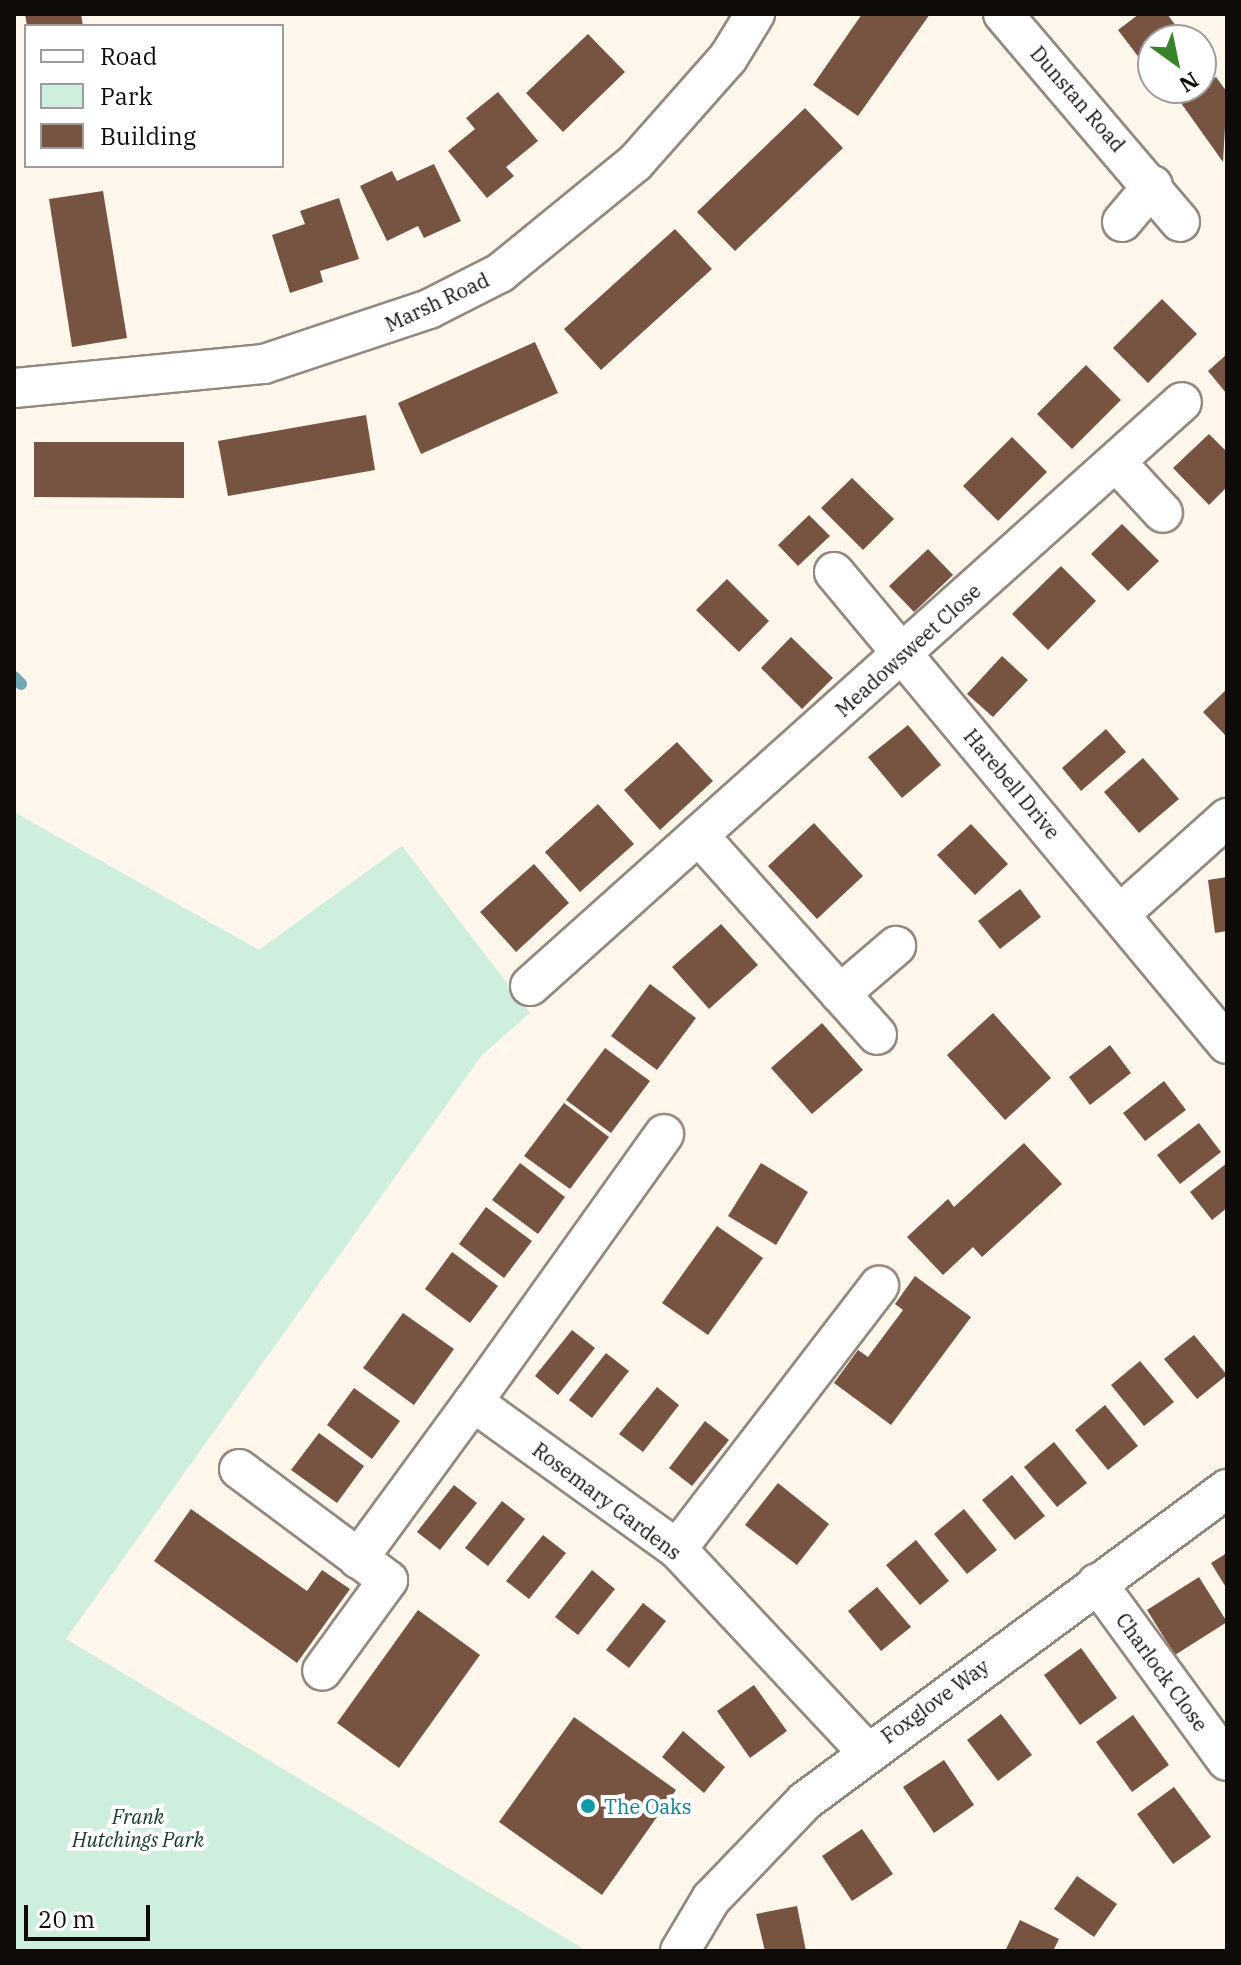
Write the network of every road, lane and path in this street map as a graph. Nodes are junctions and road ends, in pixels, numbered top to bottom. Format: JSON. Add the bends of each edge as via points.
{"nodes":[{"id":1,"x":755,"y":14,"type":"edge"},
{"id":2,"x":1003,"y":14,"type":"edge"},
{"id":3,"x":1153,"y":185,"type":"junction"},
{"id":4,"x":1122,"y":222,"type":"dead end"},
{"id":5,"x":1180,"y":222,"type":"dead end"},
{"id":6,"x":14,"y":388,"type":"edge"},
{"id":7,"x":1182,"y":402,"type":"dead end"},
{"id":8,"x":1116,"y":462,"type":"junction"},
{"id":9,"x":1163,"y":513,"type":"dead end"},
{"id":10,"x":834,"y":572,"type":"dead end"},
{"id":11,"x":903,"y":655,"type":"junction"},
{"id":12,"x":1227,"y":818,"type":"edge"},
{"id":13,"x":701,"y":838,"type":"junction"},
{"id":14,"x":1120,"y":914,"type":"junction"},
{"id":15,"x":896,"y":946,"type":"dead end"},
{"id":16,"x":530,"y":986,"type":"dead end"},
{"id":17,"x":840,"y":994,"type":"junction"},
{"id":18,"x":877,"y":1035,"type":"dead end"},
{"id":19,"x":1227,"y":1044,"type":"edge"},
{"id":20,"x":664,"y":1134,"type":"dead end"},
{"id":21,"x":879,"y":1286,"type":"dead end"},
{"id":22,"x":473,"y":1402,"type":"junction"},
{"id":23,"x":239,"y":1469,"type":"dead end"},
{"id":24,"x":1227,"y":1489,"type":"edge"},
{"id":25,"x":677,"y":1549,"type":"junction"},
{"id":26,"x":358,"y":1559,"type":"junction"},
{"id":27,"x":1097,"y":1583,"type":"junction"},
{"id":28,"x":322,"y":1671,"type":"dead end"},
{"id":29,"x":866,"y":1751,"type":"junction"},
{"id":30,"x":1227,"y":1761,"type":"edge"},
{"id":31,"x":680,"y":1951,"type":"edge"}],
"edges":[{"from":1,"to":6,"type":"street","name":"Marsh Road","via":[[728,58],[635,163],[500,273],[429,309],[264,364]]},
{"from":2,"to":3,"type":"street","name":"Dunstan Road"},
{"from":3,"to":4,"type":"street"},
{"from":3,"to":5,"type":"street","name":"Dunstan Road"},
{"from":7,"to":8,"type":"street","name":"Meadowsweet Close"},
{"from":8,"to":9,"type":"street"},
{"from":8,"to":11,"type":"street","name":"Meadowsweet Close"},
{"from":10,"to":11,"type":"street","name":"Harebell Drive"},
{"from":11,"to":13,"type":"street","name":"Meadowsweet Close"},
{"from":11,"to":14,"type":"street","name":"Harebell Drive"},
{"from":12,"to":14,"type":"street"},
{"from":13,"to":16,"type":"street","name":"Meadowsweet Close"},
{"from":13,"to":17,"type":"street"},
{"from":14,"to":19,"type":"street","name":"Harebell Drive"},
{"from":15,"to":17,"type":"street"},
{"from":17,"to":18,"type":"street"},
{"from":20,"to":22,"type":"street"},
{"from":21,"to":25,"type":"street"},
{"from":22,"to":25,"type":"street","name":"Rosemary Gardens"},
{"from":22,"to":26,"type":"street"},
{"from":23,"to":26,"type":"street"},
{"from":24,"to":27,"type":"street","name":"Foxglove Way"},
{"from":25,"to":29,"type":"street","name":"Rosemary Gardens"},
{"from":26,"to":28,"type":"street","via":[[388,1580]]},
{"from":27,"to":29,"type":"street","name":"Foxglove Way"},
{"from":27,"to":30,"type":"street","name":"Charlock Close"},
{"from":29,"to":31,"type":"street","name":"Foxglove Way","via":[[748,1856],[711,1899]]}]}
